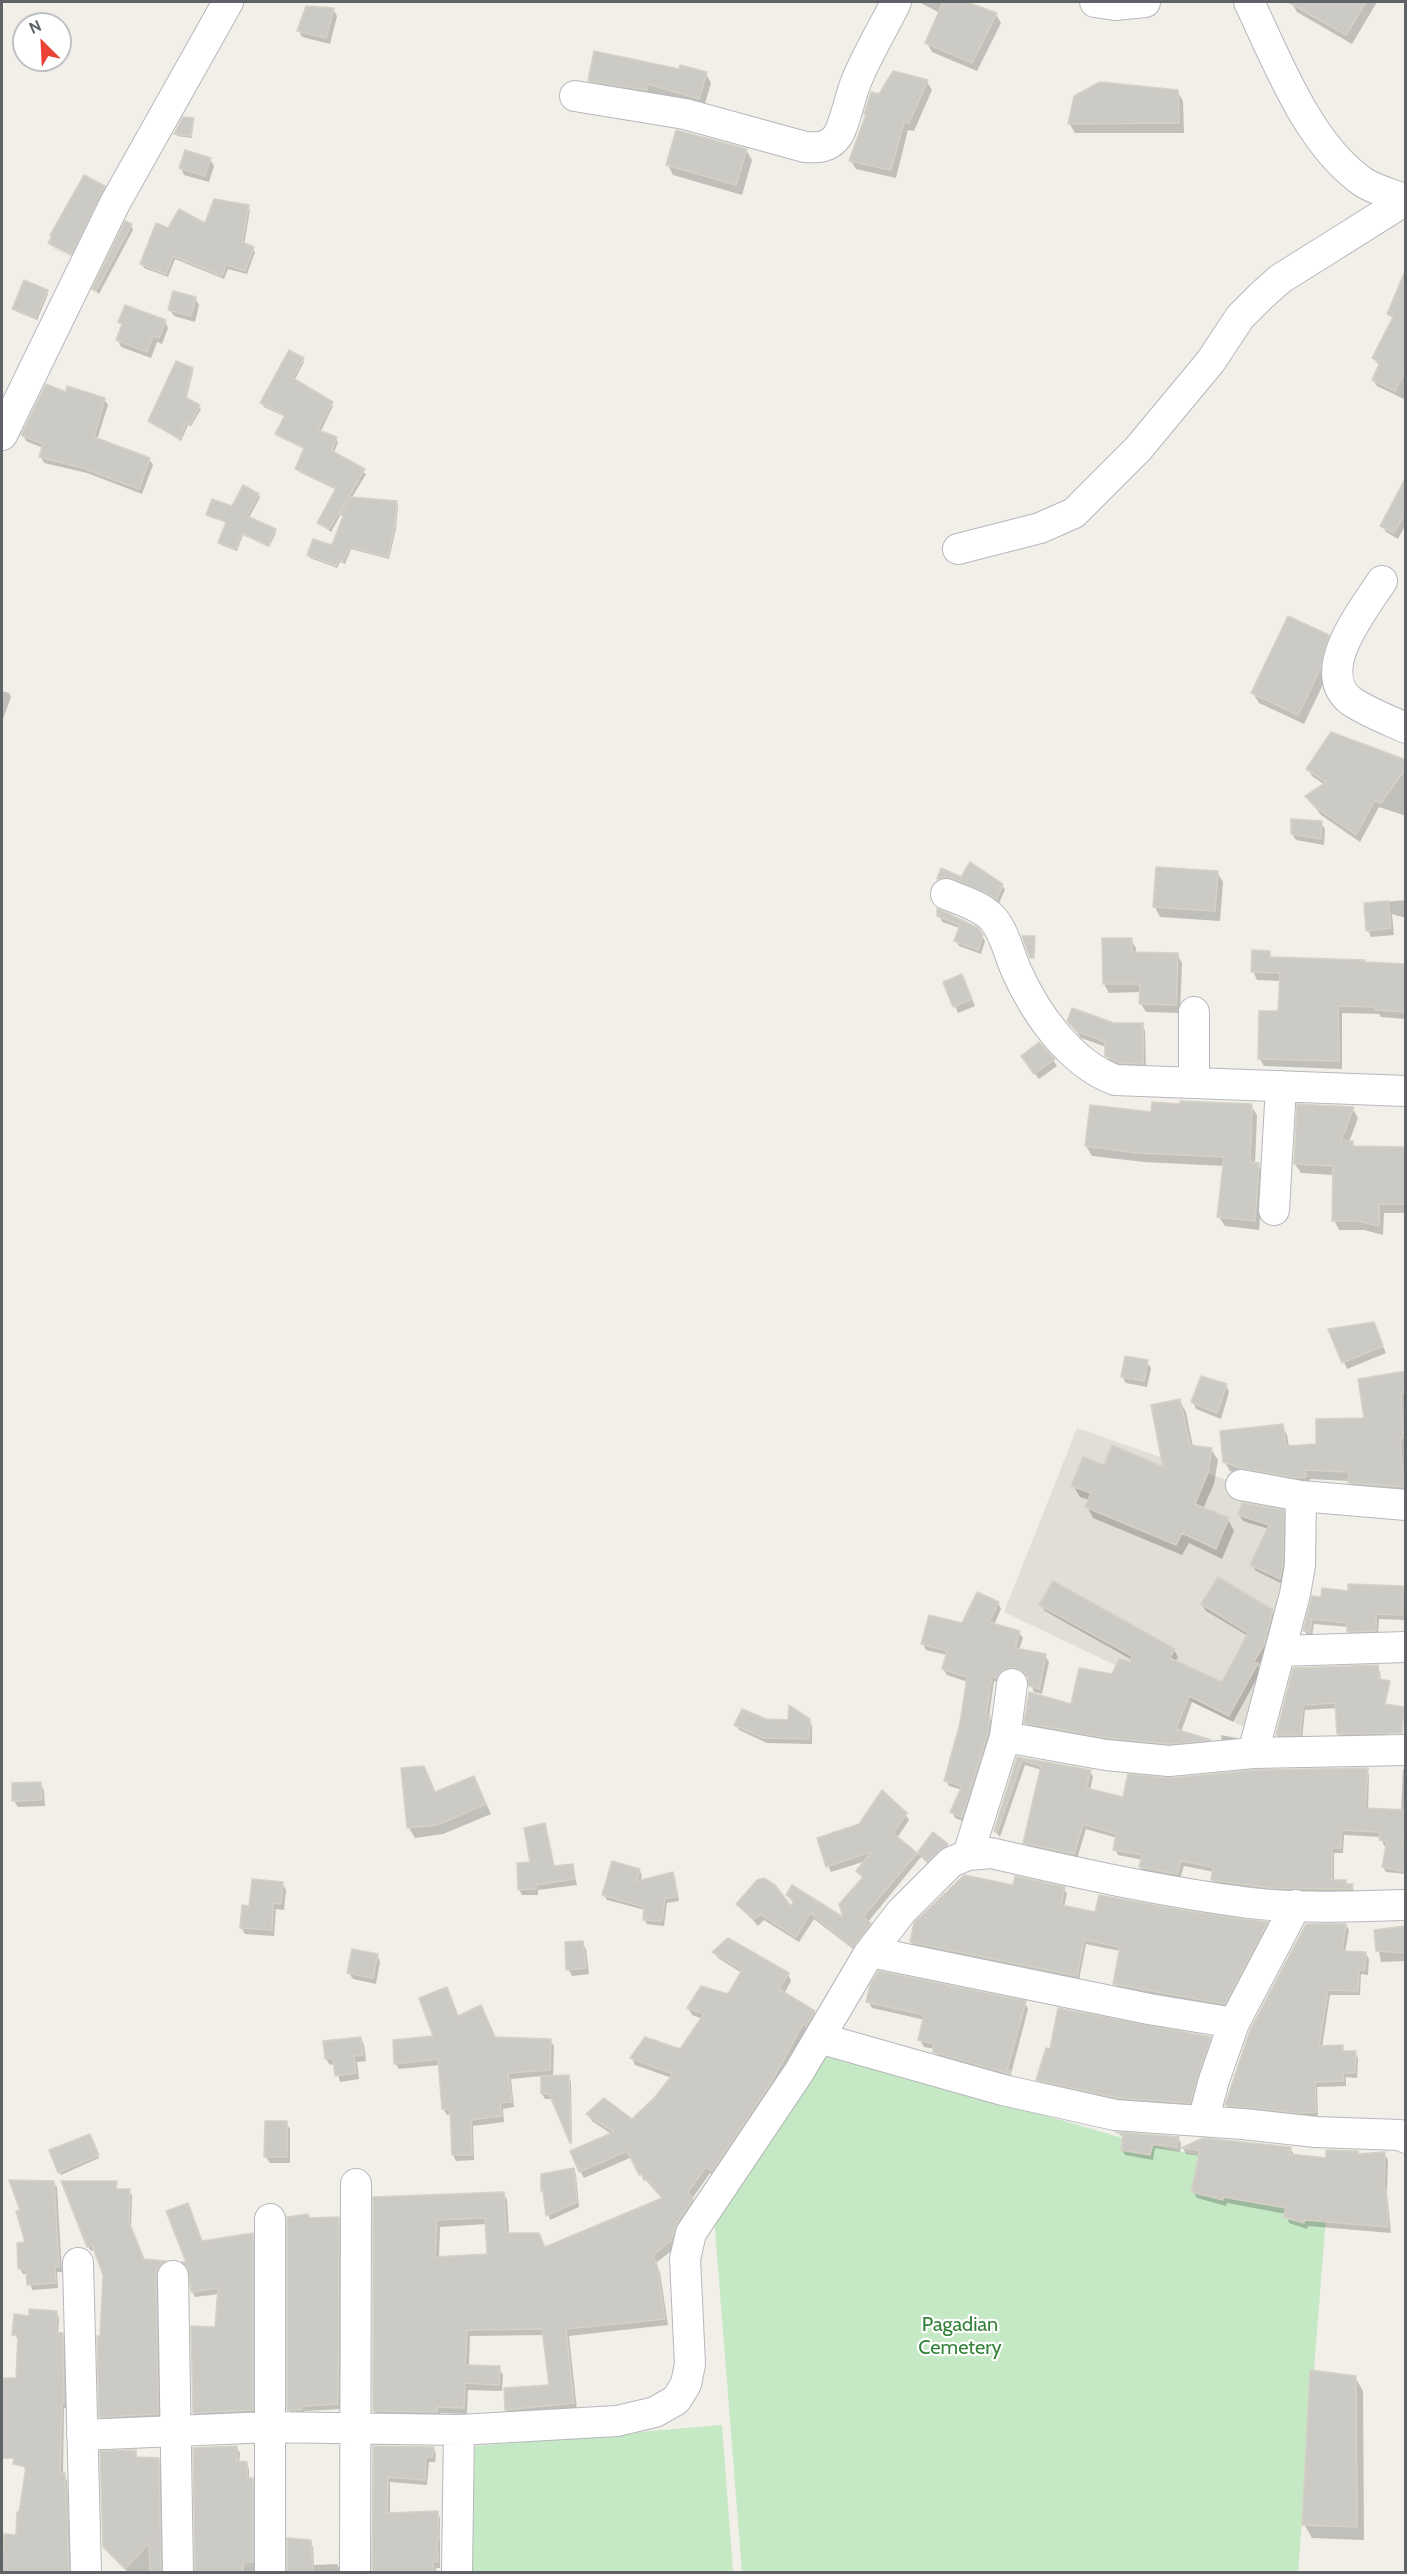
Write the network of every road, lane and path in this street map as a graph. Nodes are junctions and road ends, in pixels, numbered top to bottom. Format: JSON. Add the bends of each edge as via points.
{"nodes":[{"id":1,"x":228,"y":2,"type":"edge"},
{"id":2,"x":896,"y":2,"type":"edge"},
{"id":3,"x":1095,"y":2,"type":"edge"},
{"id":4,"x":1145,"y":2,"type":"edge"},
{"id":5,"x":1249,"y":2,"type":"edge"},
{"id":6,"x":575,"y":96,"type":"dead end"},
{"id":7,"x":1406,"y":200,"type":"edge"},
{"id":8,"x":2,"y":435,"type":"edge"},
{"id":9,"x":958,"y":549,"type":"dead end"},
{"id":10,"x":1382,"y":581,"type":"dead end"},
{"id":11,"x":1406,"y":728,"type":"edge"},
{"id":12,"x":946,"y":894,"type":"dead end"},
{"id":13,"x":1194,"y":1012,"type":"dead end"},
{"id":14,"x":1194,"y":1083,"type":"junction"},
{"id":15,"x":1281,"y":1086,"type":"junction"},
{"id":16,"x":1406,"y":1091,"type":"edge"},
{"id":17,"x":1274,"y":1210,"type":"dead end"},
{"id":18,"x":1241,"y":1485,"type":"dead end"},
{"id":19,"x":1301,"y":1496,"type":"junction"},
{"id":20,"x":1406,"y":1505,"type":"edge"},
{"id":21,"x":1406,"y":1647,"type":"edge"},
{"id":22,"x":1280,"y":1651,"type":"junction"},
{"id":23,"x":1012,"y":1684,"type":"dead end"},
{"id":24,"x":1005,"y":1737,"type":"junction"},
{"id":25,"x":1406,"y":1750,"type":"edge"},
{"id":26,"x":1253,"y":1753,"type":"junction"},
{"id":27,"x":968,"y":1855,"type":"junction"},
{"id":28,"x":1296,"y":1905,"type":"junction"},
{"id":29,"x":1406,"y":1905,"type":"edge"},
{"id":30,"x":871,"y":1952,"type":"junction"},
{"id":31,"x":1234,"y":2024,"type":"junction"},
{"id":32,"x":819,"y":2038,"type":"junction"},
{"id":33,"x":1203,"y":2121,"type":"junction"},
{"id":34,"x":1406,"y":2138,"type":"edge"},
{"id":35,"x":356,"y":2184,"type":"dead end"},
{"id":36,"x":270,"y":2219,"type":"dead end"},
{"id":37,"x":78,"y":2263,"type":"dead end"},
{"id":38,"x":173,"y":2276,"type":"dead end"},
{"id":39,"x":269,"y":2427,"type":"junction"},
{"id":40,"x":356,"y":2428,"type":"junction"},
{"id":41,"x":459,"y":2430,"type":"junction"},
{"id":42,"x":176,"y":2431,"type":"junction"},
{"id":43,"x":82,"y":2435,"type":"junction"},
{"id":44,"x":86,"y":2572,"type":"edge"},
{"id":45,"x":178,"y":2572,"type":"edge"},
{"id":46,"x":270,"y":2572,"type":"edge"},
{"id":47,"x":355,"y":2572,"type":"edge"},
{"id":48,"x":457,"y":2572,"type":"edge"}],
"edges":[{"from":1,"to":8,"type":"street","via":[[115,203]]},
{"from":2,"to":6,"type":"street","via":[[868,53],[838,135],[820,148],[685,114]]},
{"from":3,"to":4,"type":"street"},
{"from":5,"to":7,"type":"street","via":[[1317,133],[1364,182]]},
{"from":7,"to":9,"type":"street","via":[[1280,279],[1260,296],[1138,449],[1074,513],[1040,528]]},
{"from":10,"to":11,"type":"street","via":[[1340,655],[1337,684],[1351,701]]},
{"from":12,"to":14,"type":"street","via":[[993,919],[1027,995],[1059,1038],[1099,1074],[1115,1080]]},
{"from":13,"to":14,"type":"street"},
{"from":14,"to":15,"type":"street"},
{"from":15,"to":16,"type":"street"},
{"from":15,"to":17,"type":"street"},
{"from":18,"to":19,"type":"street"},
{"from":19,"to":20,"type":"street"},
{"from":19,"to":22,"type":"street","via":[[1300,1566]]},
{"from":21,"to":22,"type":"street"},
{"from":22,"to":26,"type":"street"},
{"from":23,"to":24,"type":"street"},
{"from":24,"to":26,"type":"street","via":[[1106,1755],[1169,1761]]},
{"from":24,"to":27,"type":"street"},
{"from":25,"to":26,"type":"street"},
{"from":27,"to":28,"type":"street","via":[[990,1853],[1125,1883],[1252,1903]]},
{"from":27,"to":30,"type":"street","via":[[951,1862],[930,1881]]},
{"from":28,"to":29,"type":"street"},
{"from":28,"to":31,"type":"street"},
{"from":30,"to":31,"type":"street"},
{"from":30,"to":32,"type":"street"},
{"from":31,"to":33,"type":"street"},
{"from":32,"to":33,"type":"street","via":[[1003,2090],[1115,2115]]},
{"from":32,"to":41,"type":"street","via":[[691,2233],[685,2259],[690,2364],[686,2384],[676,2400],[655,2412],[617,2421]]},
{"from":33,"to":34,"type":"street"},
{"from":35,"to":40,"type":"street"},
{"from":36,"to":39,"type":"street"},
{"from":37,"to":43,"type":"street"},
{"from":38,"to":42,"type":"street"},
{"from":39,"to":40,"type":"street"},
{"from":39,"to":42,"type":"street"},
{"from":39,"to":46,"type":"street"},
{"from":40,"to":41,"type":"street"},
{"from":40,"to":47,"type":"street"},
{"from":41,"to":48,"type":"street"},
{"from":42,"to":43,"type":"street"},
{"from":42,"to":45,"type":"street"},
{"from":43,"to":44,"type":"street"}]}
